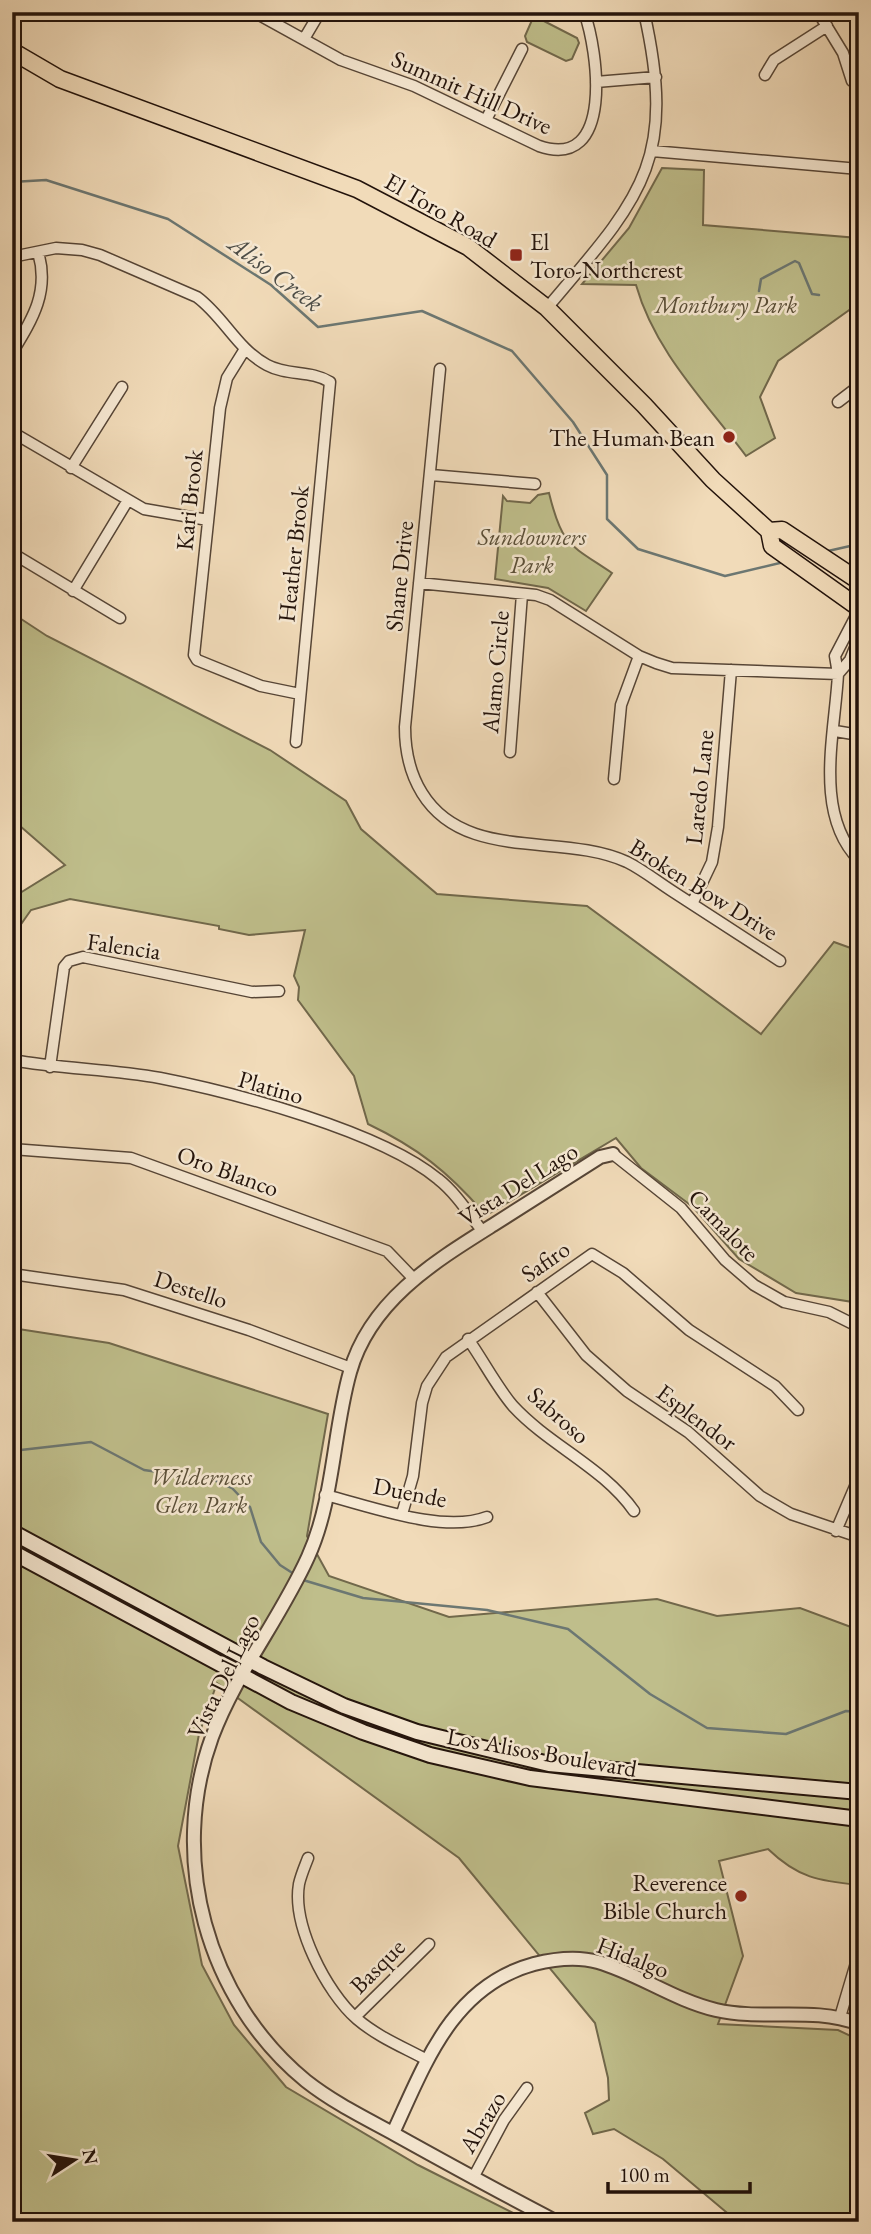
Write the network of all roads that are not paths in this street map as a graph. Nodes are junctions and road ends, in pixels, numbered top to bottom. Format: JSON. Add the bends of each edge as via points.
{"nodes":[{"id":1,"x":254,"y":12,"type":"edge"},
{"id":2,"x":320,"y":12,"type":"edge"},
{"id":3,"x":584,"y":12,"type":"edge"},
{"id":4,"x":644,"y":12,"type":"edge"},
{"id":5,"x":818,"y":12,"type":"edge"},
{"id":6,"x":827,"y":26,"type":"junction"},
{"id":7,"x":304,"y":39,"type":"junction"},
{"id":8,"x":522,"y":49,"type":"dead end"},
{"id":9,"x":12,"y":51,"type":"edge"},
{"id":10,"x":765,"y":75,"type":"dead end"},
{"id":11,"x":656,"y":78,"type":"junction"},
{"id":12,"x":852,"y":81,"type":"dead end"},
{"id":13,"x":596,"y":82,"type":"junction"},
{"id":14,"x":486,"y":120,"type":"junction"},
{"id":15,"x":652,"y":150,"type":"junction"},
{"id":16,"x":859,"y":169,"type":"edge"},
{"id":17,"x":38,"y":252,"type":"junction"},
{"id":18,"x":12,"y":257,"type":"edge"},
{"id":19,"x":547,"y":308,"type":"junction"},
{"id":20,"x":245,"y":349,"type":"junction"},
{"id":21,"x":12,"y":353,"type":"edge"},
{"id":22,"x":440,"y":369,"type":"dead end"},
{"id":23,"x":859,"y":386,"type":"edge"},
{"id":24,"x":122,"y":387,"type":"dead end"},
{"id":25,"x":838,"y":401,"type":"dead end"},
{"id":26,"x":12,"y":432,"type":"edge"},
{"id":27,"x":71,"y":468,"type":"junction"},
{"id":28,"x":431,"y":475,"type":"junction"},
{"id":29,"x":535,"y":484,"type":"dead end"},
{"id":30,"x":128,"y":500,"type":"junction"},
{"id":31,"x":208,"y":520,"type":"junction"},
{"id":32,"x":771,"y":539,"type":"junction"},
{"id":33,"x":12,"y":553,"type":"edge"},
{"id":34,"x":859,"y":581,"type":"edge"},
{"id":35,"x":419,"y":583,"type":"junction"},
{"id":36,"x":73,"y":591,"type":"junction"},
{"id":37,"x":522,"y":594,"type":"junction"},
{"id":38,"x":859,"y":609,"type":"edge"},
{"id":39,"x":120,"y":618,"type":"dead end"},
{"id":40,"x":842,"y":642,"type":"junction"},
{"id":41,"x":857,"y":643,"type":"edge"},
{"id":42,"x":639,"y":656,"type":"junction"},
{"id":43,"x":731,"y":670,"type":"junction"},
{"id":44,"x":838,"y":674,"type":"junction"},
{"id":45,"x":300,"y":694,"type":"junction"},
{"id":46,"x":835,"y":732,"type":"junction"},
{"id":47,"x":859,"y":735,"type":"edge"},
{"id":48,"x":296,"y":742,"type":"dead end"},
{"id":49,"x":510,"y":752,"type":"dead end"},
{"id":50,"x":614,"y":779,"type":"dead end"},
{"id":51,"x":417,"y":785,"type":"joint"},
{"id":52,"x":859,"y":860,"type":"edge"},
{"id":53,"x":692,"y":904,"type":"junction"},
{"id":54,"x":780,"y":961,"type":"dead end"},
{"id":55,"x":279,"y":991,"type":"dead end"},
{"id":56,"x":12,"y":1060,"type":"edge"},
{"id":57,"x":50,"y":1067,"type":"junction"},
{"id":58,"x":12,"y":1149,"type":"edge"},
{"id":59,"x":613,"y":1154,"type":"joint"},
{"id":60,"x":483,"y":1232,"type":"junction"},
{"id":61,"x":12,"y":1274,"type":"edge"},
{"id":62,"x":413,"y":1278,"type":"junction"},
{"id":63,"x":537,"y":1292,"type":"junction"},
{"id":64,"x":853,"y":1324,"type":"dead end"},
{"id":65,"x":468,"y":1339,"type":"junction"},
{"id":66,"x":351,"y":1368,"type":"junction"},
{"id":67,"x":798,"y":1410,"type":"dead end"},
{"id":68,"x":859,"y":1477,"type":"edge"},
{"id":69,"x":325,"y":1495,"type":"junction"},
{"id":70,"x":634,"y":1511,"type":"dead end"},
{"id":71,"x":402,"y":1514,"type":"junction"},
{"id":72,"x":487,"y":1517,"type":"dead end"},
{"id":73,"x":836,"y":1531,"type":"junction"},
{"id":74,"x":12,"y":1532,"type":"edge"},
{"id":75,"x":859,"y":1537,"type":"edge"},
{"id":76,"x":12,"y":1552,"type":"edge"},
{"id":77,"x":251,"y":1660,"type":"junction"},
{"id":78,"x":243,"y":1675,"type":"junction"},
{"id":79,"x":859,"y":1792,"type":"edge"},
{"id":80,"x":859,"y":1819,"type":"edge"},
{"id":81,"x":308,"y":1858,"type":"dead end"},
{"id":82,"x":429,"y":1944,"type":"dead end"},
{"id":83,"x":859,"y":1953,"type":"edge"},
{"id":84,"x":355,"y":2017,"type":"junction"},
{"id":85,"x":840,"y":2017,"type":"junction"},
{"id":86,"x":859,"y":2024,"type":"edge"},
{"id":87,"x":427,"y":2060,"type":"junction"},
{"id":88,"x":527,"y":2088,"type":"dead end"},
{"id":89,"x":393,"y":2133,"type":"junction"},
{"id":90,"x":473,"y":2178,"type":"junction"},
{"id":91,"x":557,"y":2222,"type":"edge"}],
"edges":[{"from":1,"to":7,"type":"street","name":"Summit Hill Drive"},
{"from":2,"to":7,"type":"street"},
{"from":3,"to":13,"type":"street","name":"Summit Hill Drive"},
{"from":4,"to":11,"type":"street"},
{"from":5,"to":6,"type":"street"},
{"from":6,"to":10,"type":"street","via":[[774,60]]},
{"from":6,"to":12,"type":"street"},
{"from":7,"to":14,"type":"street","name":"Summit Hill Drive","via":[[341,60],[414,86]]},
{"from":8,"to":14,"type":"street"},
{"from":9,"to":19,"type":"main road","name":"El Toro Road","via":[[60,79],[403,210],[468,247]]},
{"from":11,"to":13,"type":"street"},
{"from":11,"to":15,"type":"street","via":[[658,117]]},
{"from":13,"to":14,"type":"street","name":"Summit Hill Drive","via":[[591,127],[567,149],[539,146]]},
{"from":15,"to":16,"type":"street"},
{"from":15,"to":19,"type":"street","via":[[631,204]]},
{"from":17,"to":18,"type":"street"},
{"from":17,"to":20,"type":"street","via":[[64,249],[100,255],[183,290],[210,306]]},
{"from":17,"to":21,"type":"street","via":[[41,297]]},
{"from":19,"to":32,"type":"main road","name":"El Toro Road"},
{"from":20,"to":31,"type":"street","name":"Kari Brook","via":[[222,393]]},
{"from":20,"to":45,"type":"street","name":"Heather Brook","via":[[277,369],[320,376],[330,382],[332,391]]},
{"from":22,"to":28,"type":"street","name":"Shane Drive"},
{"from":23,"to":25,"type":"street"},
{"from":24,"to":27,"type":"street"},
{"from":26,"to":27,"type":"street"},
{"from":27,"to":30,"type":"street"},
{"from":28,"to":29,"type":"street"},
{"from":28,"to":35,"type":"street","name":"Shane Drive"},
{"from":30,"to":31,"type":"street","via":[[160,512]]},
{"from":30,"to":36,"type":"street"},
{"from":31,"to":45,"type":"street","name":"Kari Brook","via":[[194,650],[197,660],[261,686]]},
{"from":32,"to":34,"type":"main road","name":"El Toro Road","via":[[782,530]]},
{"from":32,"to":38,"type":"main road","name":"El Toro Road"},
{"from":33,"to":36,"type":"street"},
{"from":35,"to":37,"type":"street"},
{"from":35,"to":51,"type":"street","name":"Shane Drive","via":[[405,741]]},
{"from":36,"to":39,"type":"street"},
{"from":37,"to":42,"type":"street","via":[[550,600]]},
{"from":37,"to":49,"type":"street","name":"Alamo Circle"},
{"from":38,"to":40,"type":"street"},
{"from":40,"to":41,"type":"street"},
{"from":40,"to":44,"type":"street","via":[[835,656]]},
{"from":41,"to":44,"type":"street"},
{"from":42,"to":43,"type":"street","via":[[673,668]]},
{"from":42,"to":50,"type":"street","via":[[621,705]]},
{"from":43,"to":44,"type":"street"},
{"from":43,"to":53,"type":"street","name":"Laredo Lane","via":[[718,827],[712,862]]},
{"from":44,"to":46,"type":"street"},
{"from":45,"to":48,"type":"street","name":"Heather Brook"},
{"from":46,"to":47,"type":"street"},
{"from":46,"to":52,"type":"street","via":[[833,815],[840,836]]},
{"from":51,"to":53,"type":"street","name":"Broken Bow Drive","via":[[431,806],[464,830],[493,839],[606,854],[629,863]]},
{"from":53,"to":54,"type":"street","name":"Broken Bow Drive"},
{"from":55,"to":57,"type":"street","name":"Falencia","via":[[252,992],[76,958],[64,967]]},
{"from":56,"to":57,"type":"street","name":"Platino"},
{"from":57,"to":60,"type":"street","name":"Platino","via":[[158,1078],[377,1142],[440,1180]]},
{"from":58,"to":62,"type":"street","name":"Oro Blanco","via":[[131,1158],[387,1251]]},
{"from":59,"to":60,"type":"street","name":"Vista Del Lago","via":[[600,1157]]},
{"from":59,"to":64,"type":"street","name":"Camalote","via":[[681,1208],[725,1260],[754,1285],[784,1302],[829,1312]]},
{"from":60,"to":62,"type":"street","name":"Vista Del Lago"},
{"from":61,"to":66,"type":"street","name":"Destello","via":[[124,1290]]},
{"from":62,"to":66,"type":"street","name":"Vista Del Lago","via":[[376,1319]]},
{"from":63,"to":65,"type":"street","name":"Safiro"},
{"from":63,"to":67,"type":"street","name":"Safiro","via":[[592,1254],[623,1273],[689,1330],[775,1386]]},
{"from":63,"to":73,"type":"street","name":"Esplendor","via":[[586,1355],[627,1391],[688,1432],[760,1496],[790,1514]]},
{"from":65,"to":70,"type":"street","name":"Sabroso","via":[[513,1405],[564,1451],[617,1487]]},
{"from":65,"to":71,"type":"street","name":"Safiro","via":[[446,1357],[427,1386],[413,1476]]},
{"from":66,"to":69,"type":"street","name":"Vista Del Lago"},
{"from":68,"to":73,"type":"street"},
{"from":69,"to":71,"type":"street","name":"Duende"},
{"from":69,"to":77,"type":"street","name":"Vista Del Lago","via":[[304,1565]]},
{"from":71,"to":72,"type":"street","name":"Duende","via":[[460,1524]]},
{"from":73,"to":75,"type":"street","name":"Esplendor"},
{"from":74,"to":77,"type":"main road","name":"Los Alisos Boulevard"},
{"from":76,"to":78,"type":"main road","name":"Los Alisos Boulevard"},
{"from":77,"to":78,"type":"street","name":"Vista Del Lago"},
{"from":77,"to":79,"type":"main road","name":"Los Alisos Boulevard","via":[[344,1706],[491,1752],[549,1764]]},
{"from":78,"to":80,"type":"main road","name":"Los Alisos Boulevard","via":[[290,1702],[363,1732],[482,1768]]},
{"from":78,"to":89,"type":"street","name":"Vista Del Lago","via":[[213,1735],[198,1794],[195,1867],[209,1941],[238,2003],[286,2062],[326,2096]]},
{"from":81,"to":84,"type":"street","via":[[299,1884],[305,1934],[320,1971]]},
{"from":82,"to":84,"type":"street","name":"Basque"},
{"from":83,"to":85,"type":"street"},
{"from":84,"to":87,"type":"street"},
{"from":85,"to":86,"type":"street","name":"Hidalgo"},
{"from":85,"to":87,"type":"street","name":"Hidalgo","via":[[718,2011],[596,1962],[558,1959],[524,1967],[480,1990],[448,2023]]},
{"from":87,"to":89,"type":"street","name":"Hidalgo"},
{"from":88,"to":90,"type":"street","name":"Abrazo"},
{"from":89,"to":90,"type":"street","name":"Vista Del Lago"},
{"from":90,"to":91,"type":"street","name":"Vista Del Lago"}]}
